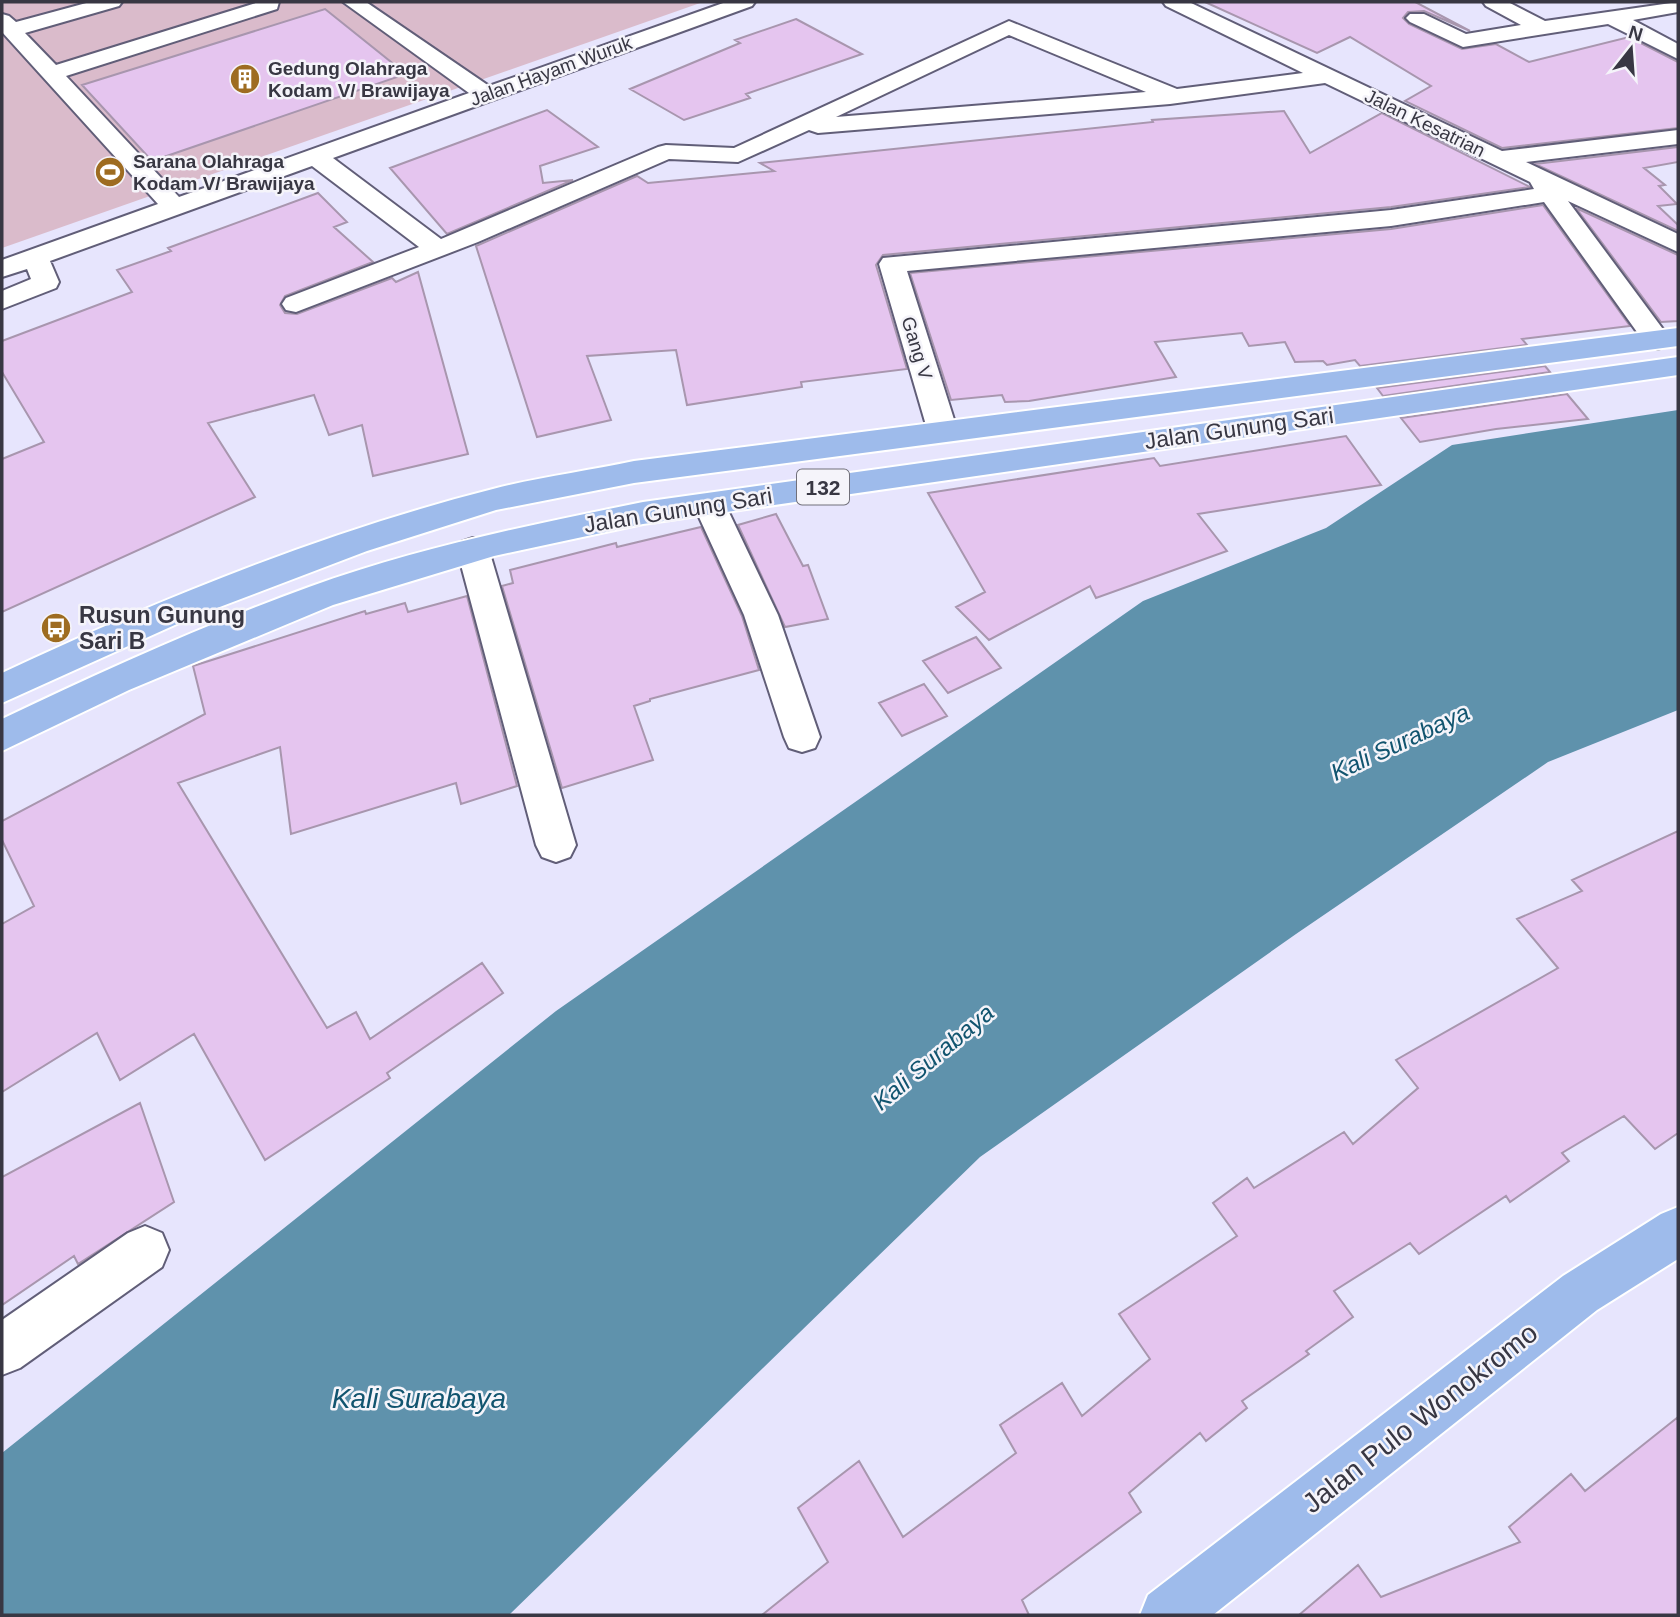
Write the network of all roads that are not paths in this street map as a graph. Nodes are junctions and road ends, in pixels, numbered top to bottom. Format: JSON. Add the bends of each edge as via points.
{"nodes":[{"id":1,"x":112,"y":2,"type":"edge"},
{"id":2,"x":269,"y":2,"type":"edge"},
{"id":3,"x":353,"y":2,"type":"edge"},
{"id":4,"x":745,"y":2,"type":"edge"},
{"id":5,"x":1173,"y":2,"type":"edge"},
{"id":6,"x":1493,"y":2,"type":"edge"},
{"id":7,"x":1678,"y":6,"type":"edge"},
{"id":8,"x":1612,"y":11,"type":"edge"},
{"id":9,"x":1416,"y":18,"type":"dead end"},
{"id":10,"x":6,"y":25,"type":"edge"},
{"id":11,"x":1540,"y":27,"type":"junction"},
{"id":12,"x":1678,"y":53,"type":"edge"},
{"id":13,"x":51,"y":74,"type":"junction"},
{"id":14,"x":1328,"y":76,"type":"junction"},
{"id":15,"x":486,"y":95,"type":"junction"},
{"id":16,"x":1175,"y":96,"type":"junction"},
{"id":17,"x":794,"y":128,"type":"junction"},
{"id":18,"x":1678,"y":137,"type":"edge"},
{"id":19,"x":315,"y":156,"type":"junction"},
{"id":20,"x":1500,"y":159,"type":"junction"},
{"id":21,"x":1544,"y":186,"type":"junction"},
{"id":22,"x":174,"y":207,"type":"junction"},
{"id":23,"x":1678,"y":244,"type":"edge"},
{"id":24,"x":436,"y":248,"type":"junction"},
{"id":25,"x":35,"y":257,"type":"junction"},
{"id":26,"x":2,"y":269,"type":"edge"},
{"id":27,"x":2,"y":300,"type":"edge"},
{"id":28,"x":296,"y":304,"type":"dead end"},
{"id":29,"x":1668,"y":339,"type":"edge"},
{"id":30,"x":1678,"y":366,"type":"edge"},
{"id":31,"x":1316,"y":384,"type":"junction"},
{"id":32,"x":1338,"y":414,"type":"junction"},
{"id":33,"x":943,"y":432,"type":"junction"},
{"id":34,"x":709,"y":503,"type":"junction"},
{"id":35,"x":473,"y":550,"type":"junction"},
{"id":36,"x":2,"y":689,"type":"edge"},
{"id":37,"x":2,"y":736,"type":"edge"},
{"id":38,"x":802,"y":737,"type":"dead end"},
{"id":39,"x":556,"y":845,"type":"dead end"},
{"id":40,"x":1678,"y":1231,"type":"edge"},
{"id":41,"x":145,"y":1250,"type":"dead end"},
{"id":42,"x":2,"y":1350,"type":"edge"},
{"id":43,"x":1168,"y":1615,"type":"edge"}],
"edges":[{"from":1,"to":10,"type":"street"},
{"from":2,"to":13,"type":"street"},
{"from":3,"to":15,"type":"street"},
{"from":4,"to":15,"type":"street","name":"Jalan Hayam Wuruk"},
{"from":5,"to":14,"type":"street","name":"Jalan Kesatrian"},
{"from":6,"to":11,"type":"street"},
{"from":7,"to":8,"type":"street"},
{"from":8,"to":11,"type":"street"},
{"from":8,"to":12,"type":"street"},
{"from":9,"to":11,"type":"street","via":[[1463,41]]},
{"from":10,"to":13,"type":"street"},
{"from":13,"to":22,"type":"street"},
{"from":14,"to":16,"type":"street"},
{"from":14,"to":20,"type":"street","name":"Jalan Kesatrian"},
{"from":15,"to":19,"type":"street","name":"Jalan Hayam Wuruk"},
{"from":16,"to":17,"type":"street"},
{"from":16,"to":17,"type":"street","via":[[1009,27]]},
{"from":17,"to":24,"type":"street","via":[[738,155],[666,152]]},
{"from":18,"to":20,"type":"street"},
{"from":19,"to":22,"type":"street","name":"Jalan Hayam Wuruk"},
{"from":19,"to":24,"type":"street"},
{"from":20,"to":21,"type":"street","name":"Jalan Kesatrian"},
{"from":21,"to":23,"type":"street","name":"Jalan Kesatrian"},
{"from":21,"to":29,"type":"street"},
{"from":21,"to":33,"type":"street","name":"Gang V","via":[[1391,218],[892,264]]},
{"from":22,"to":25,"type":"street","name":"Jalan Hayam Wuruk"},
{"from":24,"to":28,"type":"street"},
{"from":25,"to":26,"type":"street","name":"Jalan Hayam Wuruk"},
{"from":25,"to":27,"type":"street","via":[[46,282]]},
{"from":29,"to":31,"type":"main road","name":"Jalan Gunung Sari","number":"132"},
{"from":30,"to":32,"type":"main road","name":"Jalan Gunung Sari","number":"132"},
{"from":31,"to":32,"type":"main road"},
{"from":31,"to":33,"type":"main road","name":"Jalan Gunung Sari","number":"132"},
{"from":32,"to":34,"type":"main road","name":"Jalan Gunung Sari","number":"132"},
{"from":33,"to":36,"type":"main road","name":"Jalan Gunung Sari","number":"132","via":[[634,472],[480,503],[194,602]]},
{"from":34,"to":35,"type":"main road","name":"Jalan Gunung Sari","number":"132"},
{"from":34,"to":38,"type":"street","via":[[761,615]]},
{"from":35,"to":37,"type":"main road","name":"Jalan Gunung Sari","number":"132","via":[[321,596],[229,632]]},
{"from":35,"to":39,"type":"street"},
{"from":40,"to":43,"type":"main road","name":"Jalan Pulo Wonokromo","via":[[1580,1293]]},
{"from":41,"to":42,"type":"street"}]}
